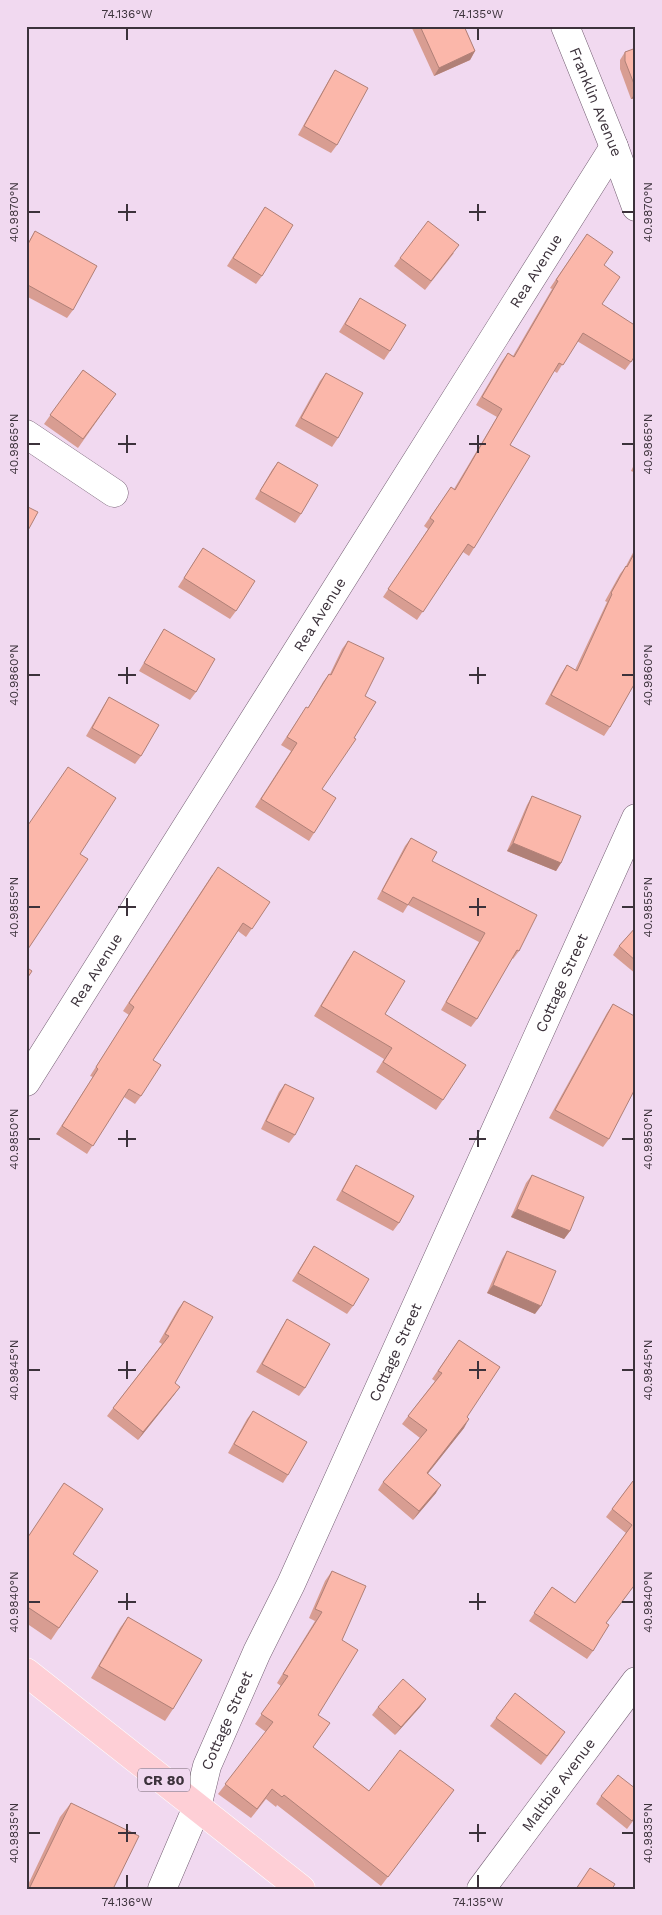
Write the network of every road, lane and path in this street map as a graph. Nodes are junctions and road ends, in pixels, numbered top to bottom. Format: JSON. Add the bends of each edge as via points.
{"nodes":[{"id":1,"x":565,"y":26,"type":"edge"},
{"id":2,"x":614,"y":147,"type":"junction"},
{"id":3,"x":636,"y":208,"type":"edge"},
{"id":4,"x":26,"y":434,"type":"edge"},
{"id":5,"x":114,"y":492,"type":"dead end"},
{"id":6,"x":636,"y":818,"type":"edge"},
{"id":7,"x":26,"y":1082,"type":"edge"},
{"id":8,"x":26,"y":1672,"type":"edge"},
{"id":9,"x":636,"y":1681,"type":"edge"},
{"id":10,"x":197,"y":1807,"type":"junction"},
{"id":11,"x":162,"y":1889,"type":"edge"},
{"id":12,"x":301,"y":1889,"type":"edge"},
{"id":13,"x":481,"y":1889,"type":"edge"}],
"edges":[{"from":1,"to":2,"type":"street","name":"Franklin Avenue"},
{"from":2,"to":3,"type":"street","name":"Franklin Avenue"},
{"from":2,"to":7,"type":"street","name":"Rea Avenue"},
{"from":4,"to":5,"type":"street"},
{"from":6,"to":10,"type":"street","name":"Cottage Street","via":[[291,1584],[257,1652],[207,1766]]},
{"from":8,"to":10,"type":"main road","number":"CR 80"},
{"from":9,"to":13,"type":"street","name":"Maltbie Avenue"},
{"from":10,"to":11,"type":"street","name":"Cottage Street"},
{"from":10,"to":12,"type":"main road","number":"CR 80"}]}
